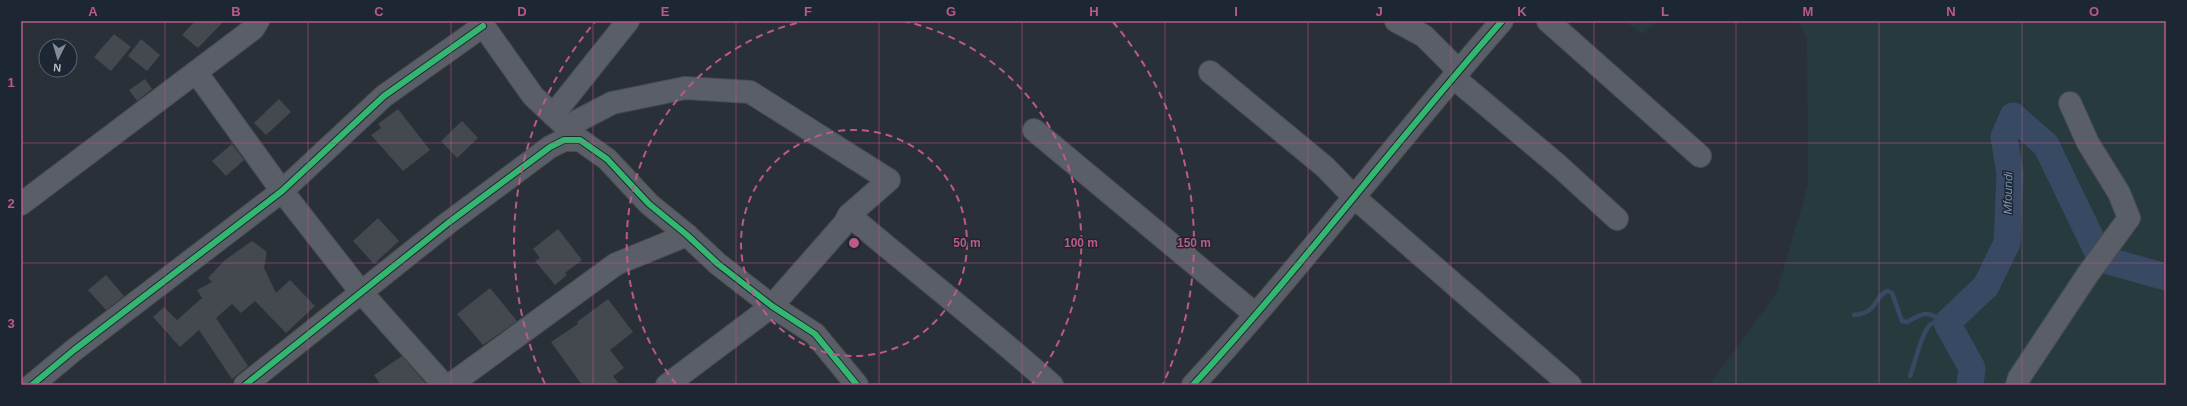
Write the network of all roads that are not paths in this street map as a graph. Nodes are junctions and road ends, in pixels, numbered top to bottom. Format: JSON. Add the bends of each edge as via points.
{"nodes":[{"id":1,"x":258,"y":21,"type":"edge"},
{"id":2,"x":628,"y":21,"type":"edge"},
{"id":3,"x":1396,"y":21,"type":"edge"},
{"id":4,"x":1502,"y":21,"type":"edge"},
{"id":5,"x":1548,"y":21,"type":"edge"},
{"id":6,"x":481,"y":23,"type":"edge"},
{"id":7,"x":196,"y":72,"type":"junction"},
{"id":8,"x":1210,"y":72,"type":"dead end"},
{"id":9,"x":1456,"y":74,"type":"junction"},
{"id":10,"x":2070,"y":103,"type":"dead end"},
{"id":11,"x":566,"y":127,"type":"junction"},
{"id":12,"x":1034,"y":130,"type":"dead end"},
{"id":13,"x":1700,"y":156,"type":"dead end"},
{"id":14,"x":282,"y":191,"type":"junction"},
{"id":15,"x":1355,"y":198,"type":"junction"},
{"id":16,"x":21,"y":204,"type":"edge"},
{"id":17,"x":849,"y":215,"type":"junction"},
{"id":18,"x":1617,"y":219,"type":"dead end"},
{"id":19,"x":687,"y":235,"type":"junction"},
{"id":20,"x":361,"y":292,"type":"junction"},
{"id":21,"x":772,"y":306,"type":"junction"},
{"id":22,"x":1255,"y":314,"type":"junction"},
{"id":23,"x":32,"y":385,"type":"edge"},
{"id":24,"x":244,"y":385,"type":"edge"},
{"id":25,"x":444,"y":385,"type":"edge"},
{"id":26,"x":450,"y":385,"type":"edge"},
{"id":27,"x":667,"y":385,"type":"edge"},
{"id":28,"x":857,"y":385,"type":"edge"},
{"id":29,"x":1052,"y":385,"type":"edge"},
{"id":30,"x":1193,"y":385,"type":"edge"},
{"id":31,"x":1570,"y":385,"type":"edge"},
{"id":32,"x":2017,"y":385,"type":"edge"}],
"edges":[{"from":1,"to":7,"type":"street","via":[[253,29]]},
{"from":2,"to":11,"type":"street"},
{"from":3,"to":9,"type":"street","via":[[1424,36]]},
{"from":4,"to":9,"type":"street"},
{"from":5,"to":13,"type":"street"},
{"from":6,"to":11,"type":"street","via":[[533,96]]},
{"from":6,"to":14,"type":"street","via":[[384,96]]},
{"from":7,"to":14,"type":"street"},
{"from":7,"to":16,"type":"street"},
{"from":8,"to":15,"type":"street","via":[[1325,167]]},
{"from":9,"to":15,"type":"street"},
{"from":9,"to":18,"type":"street"},
{"from":10,"to":32,"type":"street","via":[[2088,143],[2119,193],[2129,218],[2088,274],[2019,378]]},
{"from":11,"to":17,"type":"street","via":[[612,102],[685,88],[750,92],[889,180]]},
{"from":11,"to":19,"type":"street","via":[[607,159],[649,204]]},
{"from":11,"to":20,"type":"street","via":[[564,140],[550,147],[448,223]]},
{"from":12,"to":22,"type":"street"},
{"from":14,"to":20,"type":"street"},
{"from":14,"to":23,"type":"street"},
{"from":15,"to":22,"type":"street"},
{"from":15,"to":31,"type":"street"},
{"from":17,"to":21,"type":"street"},
{"from":17,"to":29,"type":"street","via":[[995,334]]},
{"from":19,"to":21,"type":"street","via":[[718,264]]},
{"from":19,"to":26,"type":"street","via":[[616,264]]},
{"from":20,"to":24,"type":"street"},
{"from":20,"to":25,"type":"street"},
{"from":21,"to":27,"type":"street"},
{"from":21,"to":28,"type":"street","via":[[815,334]]},
{"from":22,"to":30,"type":"street"}]}
